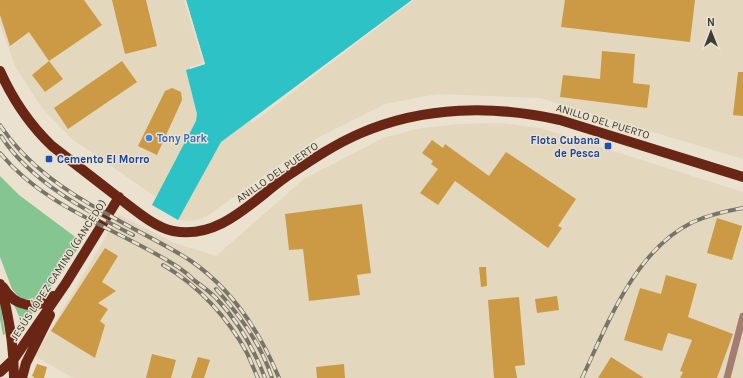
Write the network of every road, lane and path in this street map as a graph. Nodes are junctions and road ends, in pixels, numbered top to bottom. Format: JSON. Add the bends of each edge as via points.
{"nodes":[{"id":1,"x":0,"y":71,"type":"edge"},
{"id":2,"x":743,"y":177,"type":"edge"},
{"id":3,"x":119,"y":197,"type":"junction"},
{"id":4,"x":0,"y":283,"type":"edge"},
{"id":5,"x":66,"y":283,"type":"junction"},
{"id":6,"x":743,"y":316,"type":"edge"},
{"id":7,"x":14,"y":359,"type":"junction"},
{"id":8,"x":0,"y":372,"type":"edge"},
{"id":9,"x":14,"y":378,"type":"edge"},
{"id":10,"x":22,"y":378,"type":"edge"},
{"id":11,"x":727,"y":378,"type":"edge"}],
"edges":[{"from":1,"to":3,"type":"main road","name":"ANILLO DEL PUERTO","via":[[23,115],[42,136]]},
{"from":2,"to":3,"type":"main road","name":"ANILLO DEL PUERTO","via":[[553,118],[521,113],[466,110],[417,115],[361,133],[336,145],[285,178],[229,220],[200,232],[172,231],[162,227]]},
{"from":3,"to":5,"type":"main road","name":"JESÚS LÓPEZ CAMINO (GANCEDO)"},
{"from":4,"to":5,"type":"main road","via":[[12,298],[33,306],[42,304]]},
{"from":4,"to":7,"type":"main road","via":[[12,331]]},
{"from":5,"to":7,"type":"main road","name":"JESÚS LÓPEZ CAMINO (GANCEDO)"},
{"from":5,"to":10,"type":"main road","via":[[29,357]]},
{"from":6,"to":11,"type":"street"},
{"from":7,"to":8,"type":"main road","name":"JESÚS LÓPEZ CAMINO (GANCEDO)"},
{"from":7,"to":9,"type":"main road"}]}
